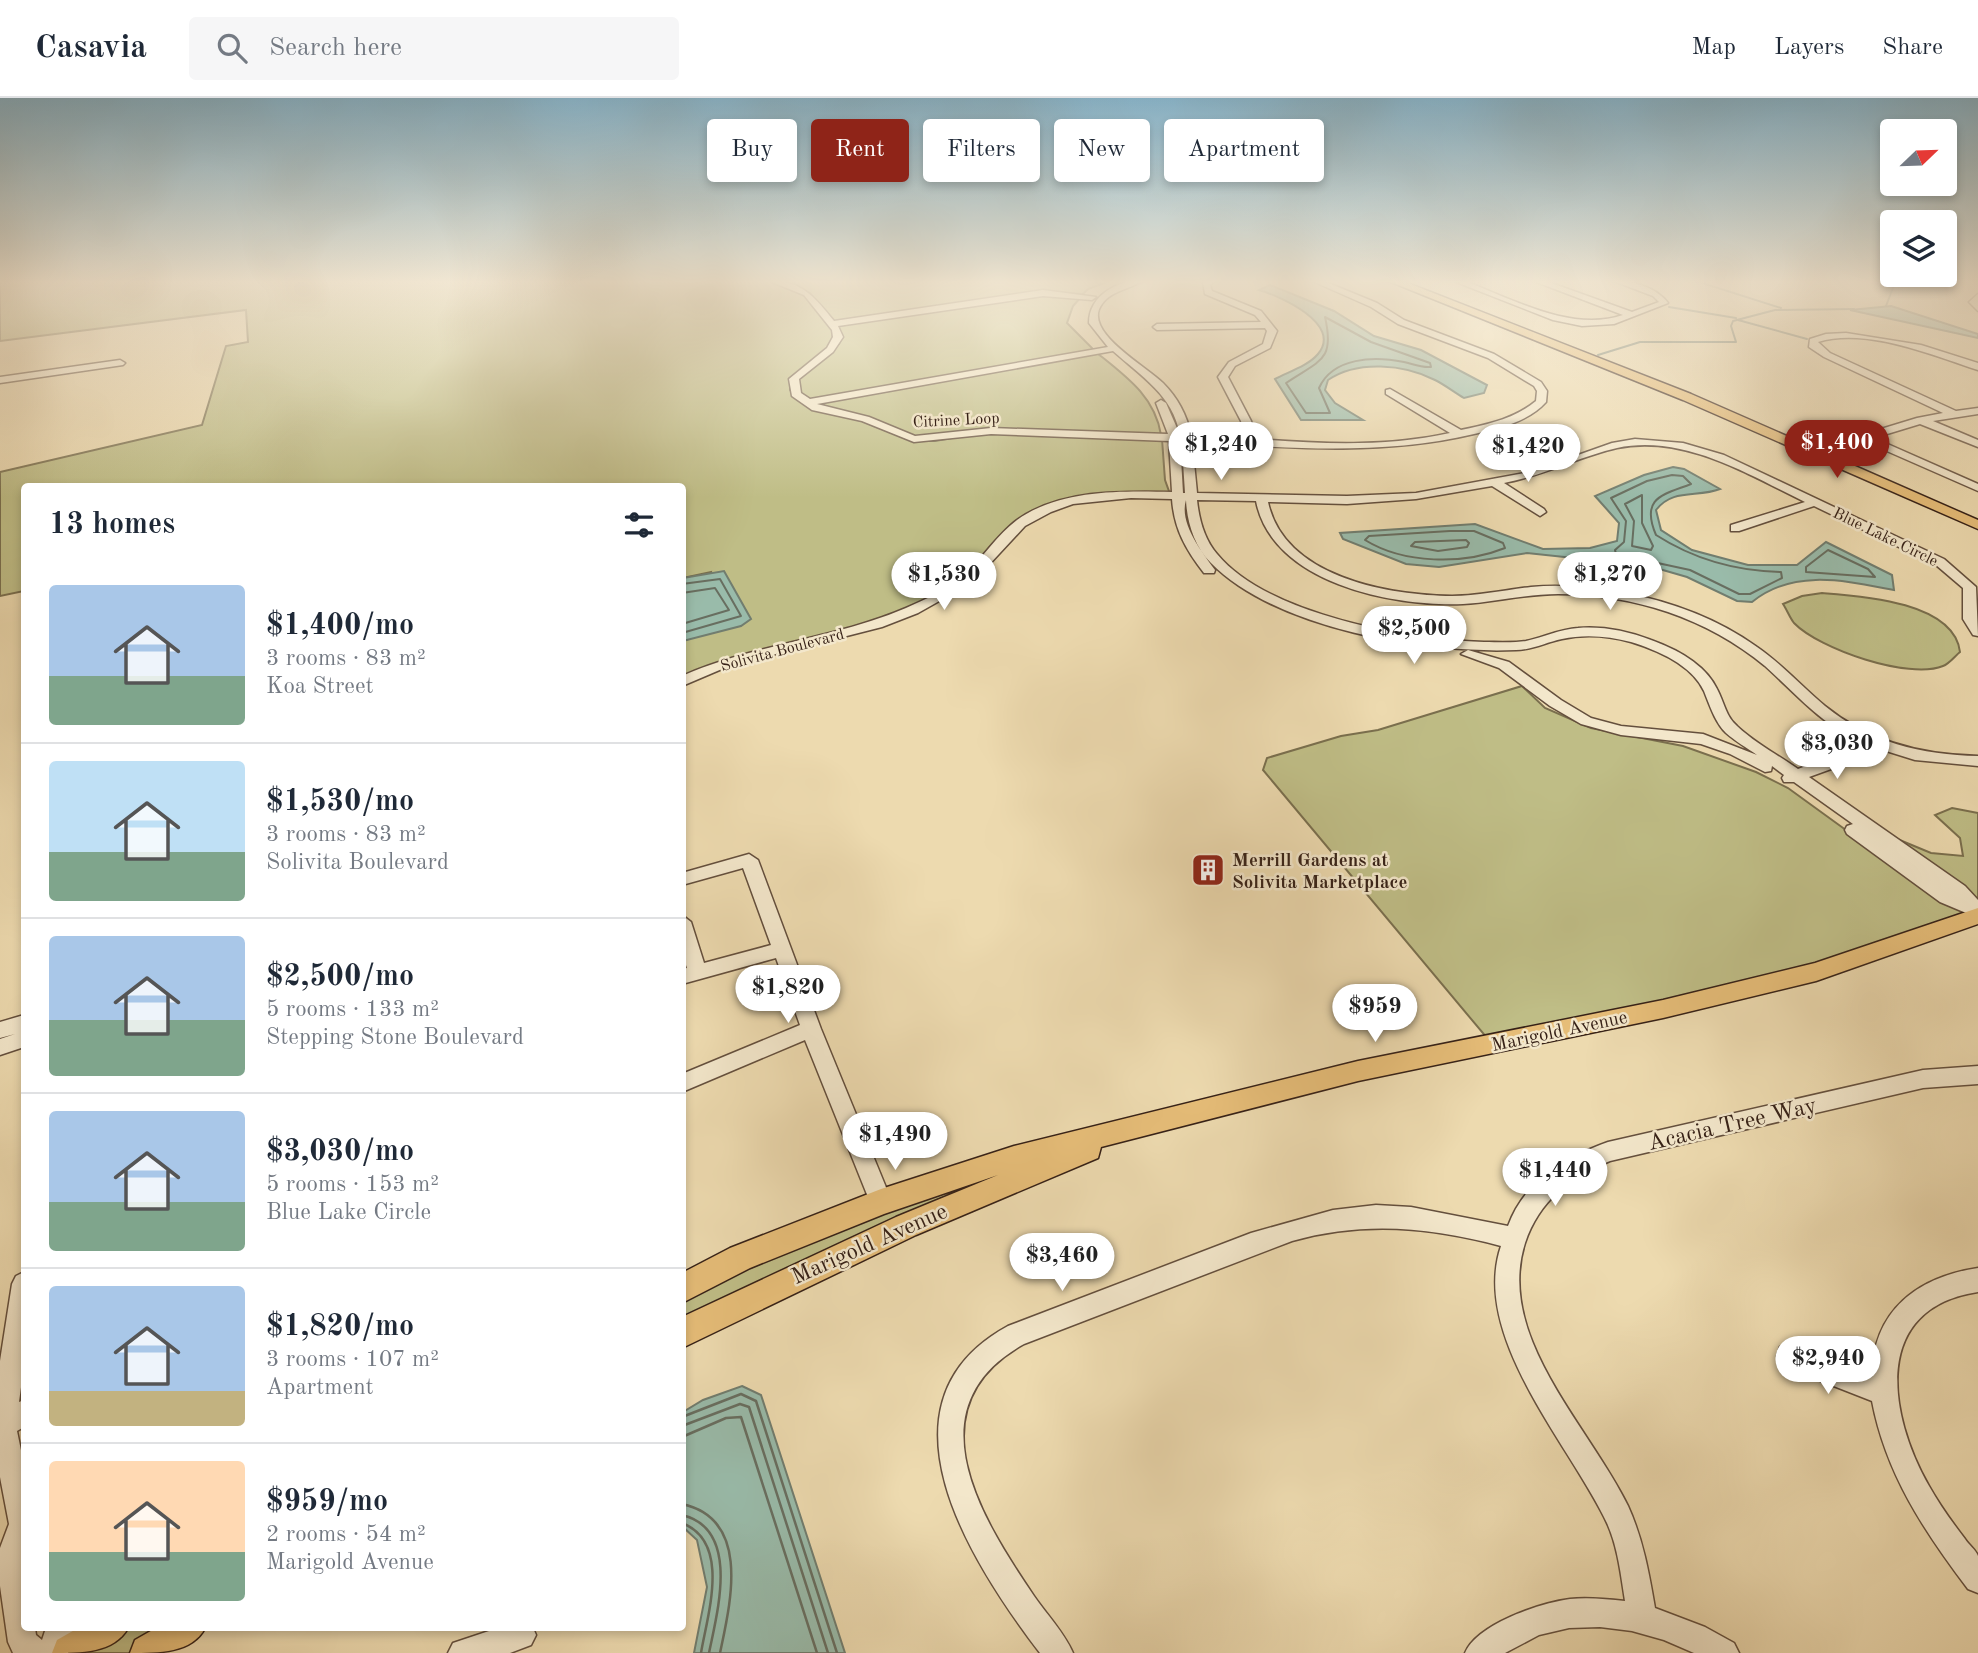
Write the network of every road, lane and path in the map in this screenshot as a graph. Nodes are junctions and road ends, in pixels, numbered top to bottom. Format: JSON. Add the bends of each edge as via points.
{"nodes":[{"id":1,"x":825,"y":353,"type":"edge"},
{"id":2,"x":1094,"y":353,"type":"edge"},
{"id":3,"x":1112,"y":353,"type":"edge"},
{"id":4,"x":1121,"y":353,"type":"edge"},
{"id":5,"x":1255,"y":353,"type":"edge"},
{"id":6,"x":1482,"y":353,"type":"edge"},
{"id":7,"x":1578,"y":353,"type":"edge"},
{"id":8,"x":1822,"y":353,"type":"edge"},
{"id":9,"x":1937,"y":353,"type":"edge"},
{"id":10,"x":120,"y":363,"type":"dead end"},
{"id":11,"x":1978,"y":368,"type":"edge"},
{"id":12,"x":0,"y":380,"type":"edge"},
{"id":13,"x":1390,"y":393,"type":"dead end"},
{"id":14,"x":807,"y":402,"type":"junction"},
{"id":15,"x":1978,"y":411,"type":"edge"},
{"id":16,"x":1953,"y":414,"type":"junction"},
{"id":17,"x":1921,"y":420,"type":"junction"},
{"id":18,"x":1460,"y":434,"type":"junction"},
{"id":19,"x":1864,"y":437,"type":"junction"},
{"id":20,"x":1179,"y":438,"type":"junction"},
{"id":21,"x":1251,"y":441,"type":"junction"},
{"id":22,"x":1978,"y":444,"type":"edge"},
{"id":23,"x":1816,"y":452,"type":"junction"},
{"id":24,"x":1497,"y":484,"type":"junction"},
{"id":25,"x":1978,"y":488,"type":"edge"},
{"id":26,"x":1185,"y":497,"type":"junction"},
{"id":27,"x":1262,"y":500,"type":"junction"},
{"id":28,"x":1816,"y":502,"type":"junction"},
{"id":29,"x":1540,"y":512,"type":"dead end"},
{"id":30,"x":1978,"y":525,"type":"edge"},
{"id":31,"x":1735,"y":527,"type":"dead end"},
{"id":32,"x":1978,"y":632,"type":"edge"},
{"id":33,"x":686,"y":679,"type":"edge"},
{"id":34,"x":1866,"y":738,"type":"junction"},
{"id":35,"x":1978,"y":761,"type":"edge"},
{"id":36,"x":1790,"y":778,"type":"junction"},
{"id":37,"x":686,"y":877,"type":"edge"},
{"id":38,"x":1978,"y":914,"type":"edge"},
{"id":39,"x":686,"y":948,"type":"edge"},
{"id":40,"x":782,"y":949,"type":"junction"},
{"id":41,"x":690,"y":975,"type":"edge"},
{"id":42,"x":21,"y":1024,"type":"edge"},
{"id":43,"x":811,"y":1029,"type":"junction"},
{"id":44,"x":0,"y":1030,"type":"edge"},
{"id":45,"x":21,"y":1041,"type":"edge"},
{"id":46,"x":0,"y":1047,"type":"edge"},
{"id":47,"x":1978,"y":1075,"type":"edge"},
{"id":48,"x":686,"y":1081,"type":"edge"},
{"id":49,"x":1135,"y":1129,"type":"junction"},
{"id":50,"x":881,"y":1202,"type":"junction"},
{"id":51,"x":1512,"y":1238,"type":"junction"},
{"id":52,"x":1978,"y":1280,"type":"edge"},
{"id":53,"x":686,"y":1287,"type":"edge"},
{"id":54,"x":21,"y":1312,"type":"edge"},
{"id":55,"x":686,"y":1331,"type":"edge"},
{"id":56,"x":1789,"y":1356,"type":"dead end"},
{"id":57,"x":1883,"y":1392,"type":"junction"},
{"id":58,"x":9,"y":1422,"type":"edge"},
{"id":59,"x":21,"y":1504,"type":"edge"},
{"id":60,"x":21,"y":1532,"type":"edge"},
{"id":61,"x":1978,"y":1579,"type":"edge"},
{"id":62,"x":1642,"y":1617,"type":"junction"},
{"id":63,"x":21,"y":1629,"type":"edge"},
{"id":64,"x":21,"y":1631,"type":"edge"},
{"id":65,"x":59,"y":1631,"type":"edge"},
{"id":66,"x":105,"y":1631,"type":"edge"},
{"id":67,"x":182,"y":1631,"type":"edge"},
{"id":68,"x":521,"y":1635,"type":"dead end"},
{"id":69,"x":34,"y":1653,"type":"edge"},
{"id":70,"x":53,"y":1653,"type":"edge"},
{"id":71,"x":70,"y":1653,"type":"edge"},
{"id":72,"x":148,"y":1653,"type":"edge"},
{"id":73,"x":463,"y":1653,"type":"edge"},
{"id":74,"x":1058,"y":1653,"type":"edge"},
{"id":75,"x":1480,"y":1653,"type":"edge"},
{"id":76,"x":1724,"y":1653,"type":"edge"}],
"edges":[{"from":1,"to":14,"type":"street","via":[[794,379],[796,394]]},
{"from":2,"to":14,"type":"street"},
{"from":3,"to":20,"type":"street","via":[[1153,392]]},
{"from":4,"to":20,"type":"street","via":[[1177,407]]},
{"from":5,"to":21,"type":"street","via":[[1232,364],[1223,377]]},
{"from":6,"to":18,"type":"street","name":"Citrine Loop","via":[[1525,374],[1541,388],[1541,402],[1502,424]]},
{"from":7,"to":23,"type":"main road"},
{"from":8,"to":16,"type":"street"},
{"from":9,"to":11,"type":"street"},
{"from":10,"to":12,"type":"street"},
{"from":13,"to":18,"type":"street"},
{"from":14,"to":20,"type":"street","name":"Citrine Loop","via":[[914,439],[980,431]]},
{"from":15,"to":16,"type":"street"},
{"from":16,"to":17,"type":"street"},
{"from":17,"to":19,"type":"street"},
{"from":17,"to":22,"type":"street"},
{"from":18,"to":21,"type":"street","name":"Citrine Loop","via":[[1363,447]]},
{"from":19,"to":23,"type":"street"},
{"from":19,"to":25,"type":"street"},
{"from":20,"to":21,"type":"street","name":"Citrine Loop"},
{"from":20,"to":26,"type":"street"},
{"from":23,"to":30,"type":"main road"},
{"from":24,"to":27,"type":"street","name":"Blue Lake Circle","via":[[1380,499]]},
{"from":24,"to":28,"type":"street","name":"Blue Lake Circle","via":[[1619,444],[1653,442],[1712,453]]},
{"from":24,"to":29,"type":"street"},
{"from":26,"to":27,"type":"street","name":"Blue Lake Circle"},
{"from":26,"to":33,"type":"street","name":"Solivita Boulevard","via":[[1100,496],[1047,509],[1021,523],[968,579],[913,610],[877,624],[724,663]]},
{"from":26,"to":36,"type":"street","via":[[1184,534],[1199,559],[1227,584],[1269,607],[1367,639],[1496,660],[1519,671],[1555,704],[1586,721],[1629,733],[1710,741]]},
{"from":26,"to":36,"type":"street","via":[[1210,555],[1233,576],[1272,599],[1357,628],[1430,641],[1520,646],[1584,632],[1641,641],[1670,653],[1695,670],[1726,723]]},
{"from":27,"to":34,"type":"street","via":[[1270,529],[1287,548],[1318,569],[1360,586],[1451,600],[1574,590],[1680,612],[1743,643],[1822,712]]},
{"from":28,"to":31,"type":"street"},
{"from":28,"to":32,"type":"street","name":"Blue Lake Circle","via":[[1930,556],[1957,574],[1971,592],[1970,619]]},
{"from":34,"to":35,"type":"street","via":[[1931,757]]},
{"from":34,"to":36,"type":"street","via":[[1839,760]]},
{"from":36,"to":38,"type":"street","via":[[1946,897]]},
{"from":37,"to":40,"type":"street","via":[[749,860]]},
{"from":38,"to":49,"type":"main road","name":"Marigold Avenue","via":[[1816,972],[1663,1009],[1357,1071]]},
{"from":39,"to":41,"type":"street"},
{"from":40,"to":41,"type":"street"},
{"from":40,"to":43,"type":"street"},
{"from":42,"to":44,"type":"street"},
{"from":43,"to":48,"type":"street"},
{"from":43,"to":50,"type":"street"},
{"from":45,"to":46,"type":"street"},
{"from":47,"to":51,"type":"street","name":"Acacia Tree Way","via":[[1923,1079],[1608,1152],[1570,1167],[1534,1197]]},
{"from":49,"to":50,"type":"main road","name":"Marigold Avenue","via":[[1014,1158]]},
{"from":49,"to":55,"type":"main road","name":"Marigold Avenue","via":[[906,1226]]},
{"from":50,"to":53,"type":"main road","name":"Marigold Avenue","via":[[740,1258]]},
{"from":51,"to":62,"type":"street","name":"Acacia Tree Way","via":[[1508,1287],[1520,1338],[1542,1389],[1625,1532]]},
{"from":51,"to":74,"type":"street","via":[[1407,1216],[1319,1222],[1017,1335],[986,1353],[970,1371],[957,1398],[950,1431],[952,1467],[984,1538]]},
{"from":52,"to":57,"type":"street","via":[[1934,1291],[1900,1319],[1886,1359]]},
{"from":54,"to":58,"type":"street"},
{"from":56,"to":57,"type":"street"},
{"from":57,"to":61,"type":"street","via":[[1895,1440],[1922,1500]]},
{"from":58,"to":59,"type":"street"},
{"from":60,"to":63,"type":"street","via":[[10,1559]]},
{"from":62,"to":75,"type":"street","via":[[1589,1612],[1553,1615],[1518,1627]]},
{"from":62,"to":76,"type":"street"},
{"from":64,"to":69,"type":"street","via":[[23,1642]]},
{"from":65,"to":70,"type":"street"},
{"from":66,"to":71,"type":"main road"},
{"from":67,"to":72,"type":"main road"},
{"from":68,"to":73,"type":"street"}]}
